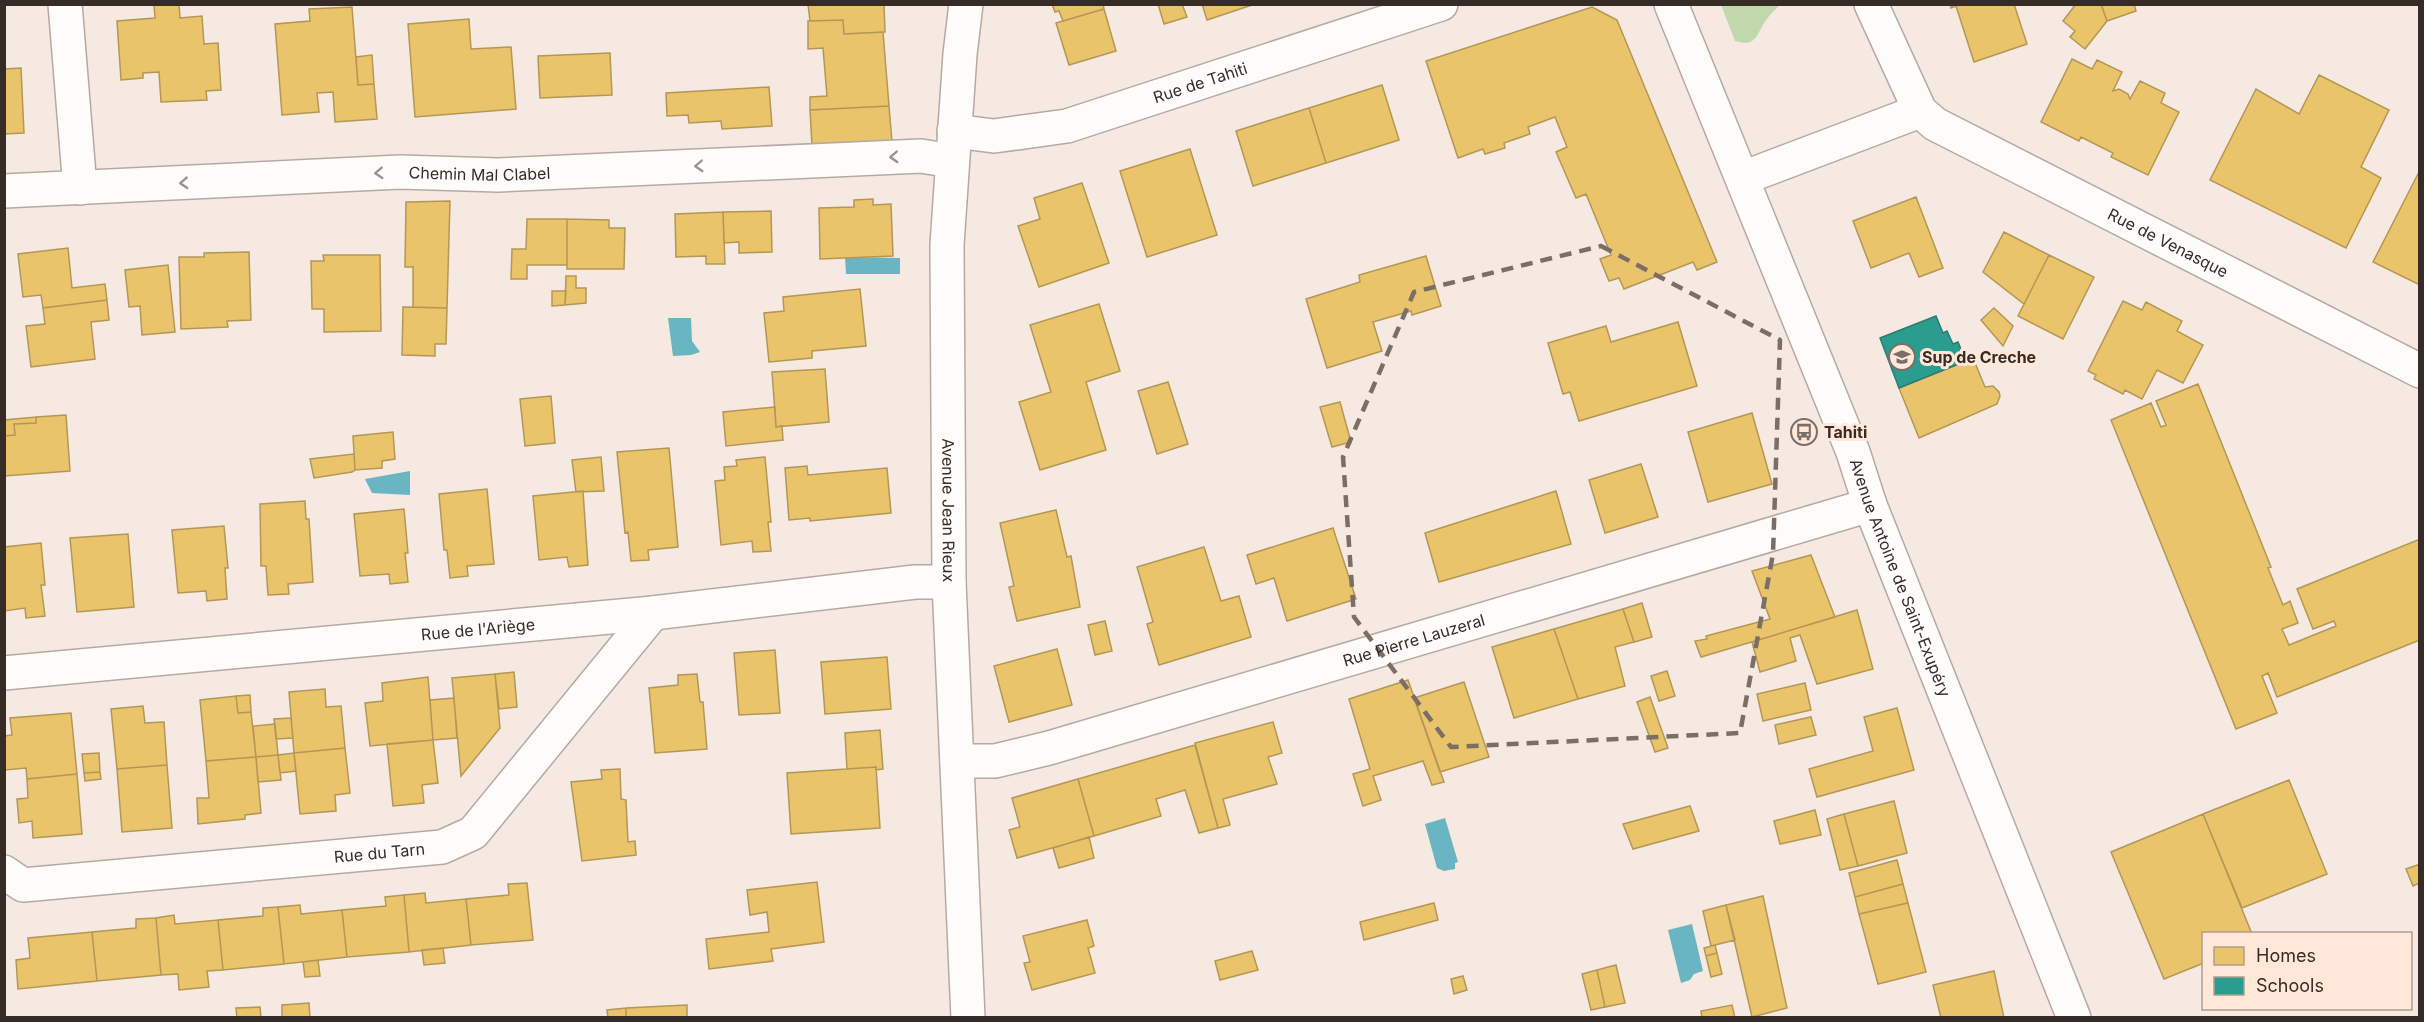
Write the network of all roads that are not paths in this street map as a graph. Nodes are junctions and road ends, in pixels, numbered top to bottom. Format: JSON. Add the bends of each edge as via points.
{"nodes":[{"id":1,"x":65,"y":4,"type":"edge"},
{"id":2,"x":966,"y":4,"type":"edge"},
{"id":3,"x":1441,"y":4,"type":"edge"},
{"id":4,"x":1671,"y":4,"type":"edge"},
{"id":5,"x":1871,"y":4,"type":"edge"},
{"id":6,"x":1920,"y":111,"type":"junction"},
{"id":7,"x":953,"y":146,"type":"junction"},
{"id":8,"x":1743,"y":178,"type":"junction"},
{"id":9,"x":80,"y":188,"type":"junction"},
{"id":10,"x":4,"y":191,"type":"edge"},
{"id":11,"x":2420,"y":371,"type":"edge"},
{"id":12,"x":1870,"y":505,"type":"junction"},
{"id":13,"x":949,"y":582,"type":"junction"},
{"id":14,"x":653,"y":613,"type":"junction"},
{"id":15,"x":4,"y":673,"type":"edge"},
{"id":16,"x":957,"y":761,"type":"junction"},
{"id":17,"x":4,"y":872,"type":"edge"},
{"id":18,"x":968,"y":1017,"type":"edge"},
{"id":19,"x":2074,"y":1017,"type":"edge"}],
"edges":[{"from":1,"to":9,"type":"street"},
{"from":2,"to":7,"type":"street","name":"Avenue Jean Rieux"},
{"from":3,"to":7,"type":"street","name":"Rue de Tahiti","via":[[1067,126]]},
{"from":4,"to":8,"type":"street","name":"Avenue Antoine de Saint-Exupéry"},
{"from":5,"to":6,"type":"street","name":"Rue de Venasque"},
{"from":6,"to":8,"type":"street"},
{"from":6,"to":11,"type":"street","name":"Rue de Venasque","via":[[1947,132]]},
{"from":7,"to":9,"type":"street","name":"Chemin Mal Clabel","one_way":true,"via":[[921,156],[498,175],[400,172]]},
{"from":7,"to":13,"type":"street","name":"Avenue Jean Rieux","via":[[947,245]]},
{"from":8,"to":12,"type":"street","name":"Avenue Antoine de Saint-Exupéry","via":[[1853,452]]},
{"from":9,"to":10,"type":"street","name":"Chemin Mal Clabel"},
{"from":12,"to":16,"type":"street","name":"Rue Pierre Lauzeral","via":[[1049,748],[995,761]]},
{"from":12,"to":19,"type":"street","name":"Avenue Antoine de Saint-Exupéry"},
{"from":13,"to":14,"type":"street","name":"Rue de l'Ariège","via":[[922,581]]},
{"from":13,"to":16,"type":"street","name":"Avenue Jean Rieux"},
{"from":14,"to":15,"type":"street","name":"Rue de l'Ariège"},
{"from":14,"to":17,"type":"street","name":"Rue du Tarn","via":[[473,833],[442,847],[23,885]]},
{"from":16,"to":18,"type":"street","name":"Avenue Jean Rieux"}]}
